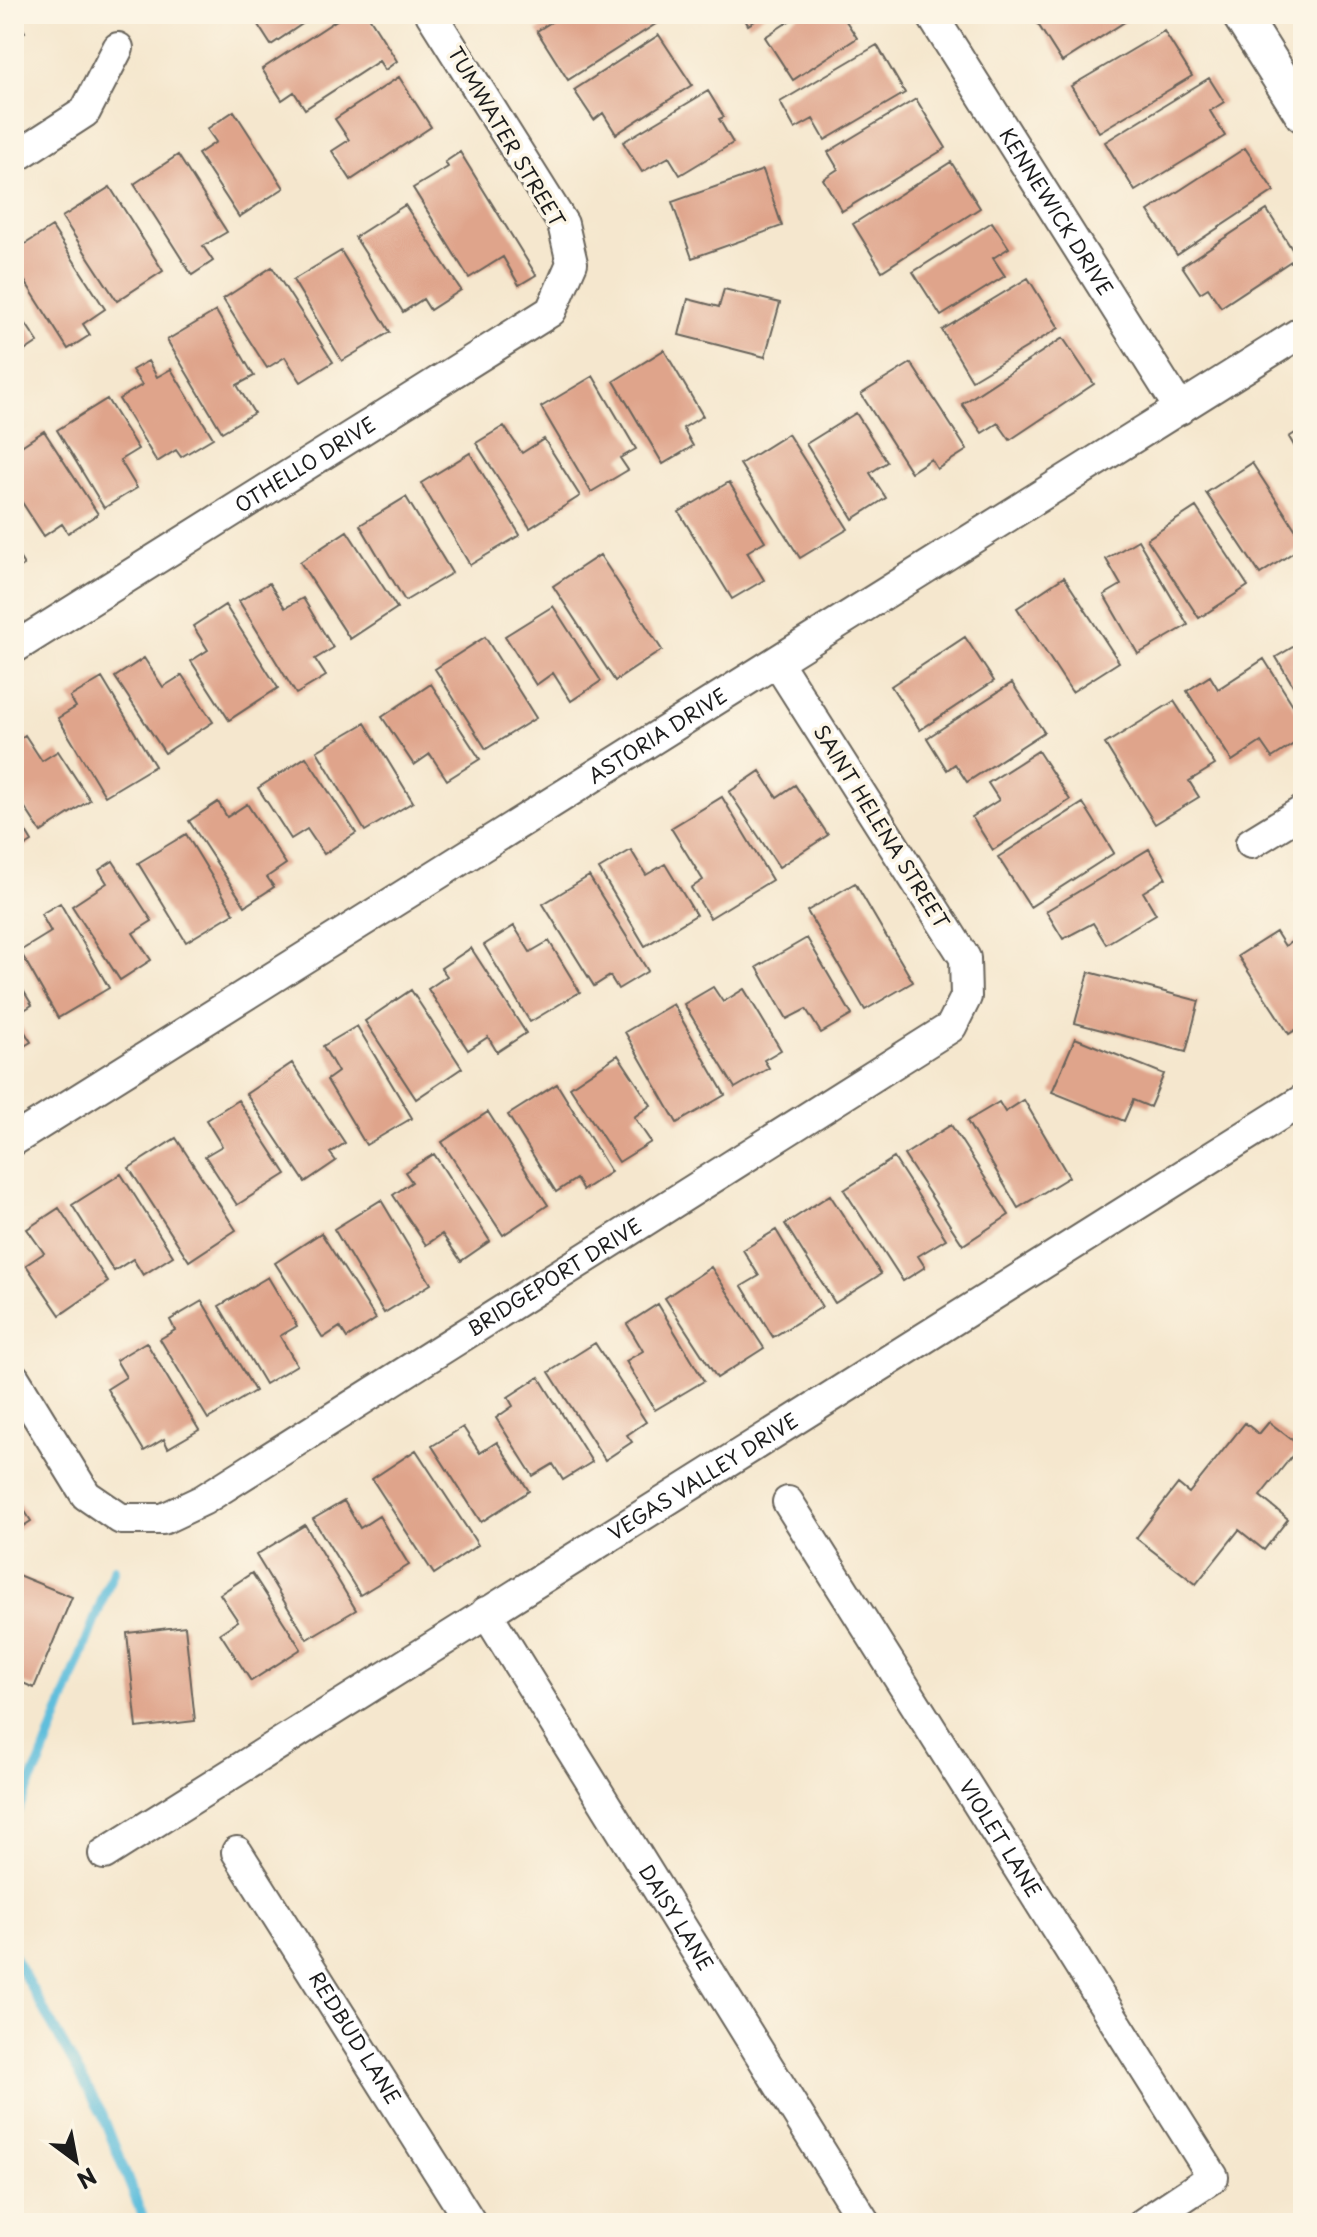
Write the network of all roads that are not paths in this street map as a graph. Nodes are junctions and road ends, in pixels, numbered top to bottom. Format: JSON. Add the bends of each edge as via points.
{"nodes":[{"id":1,"x":431,"y":14,"type":"edge"},
{"id":2,"x":931,"y":14,"type":"edge"},
{"id":3,"x":1240,"y":14,"type":"edge"},
{"id":4,"x":118,"y":48,"type":"dead end"},
{"id":5,"x":1303,"y":114,"type":"edge"},
{"id":6,"x":14,"y":158,"type":"edge"},
{"id":7,"x":572,"y":263,"type":"joint"},
{"id":8,"x":1303,"y":331,"type":"edge"},
{"id":9,"x":1180,"y":409,"type":"junction"},
{"id":10,"x":14,"y":648,"type":"edge"},
{"id":11,"x":777,"y":662,"type":"junction"},
{"id":12,"x":1303,"y":811,"type":"edge"},
{"id":13,"x":1251,"y":843,"type":"dead end"},
{"id":14,"x":966,"y":997,"type":"joint"},
{"id":15,"x":1303,"y":1100,"type":"edge"},
{"id":16,"x":14,"y":1140,"type":"edge"},
{"id":17,"x":14,"y":1378,"type":"edge"},
{"id":18,"x":788,"y":1502,"type":"dead end"},
{"id":19,"x":486,"y":1612,"type":"junction"},
{"id":20,"x":237,"y":1852,"type":"dead end"},
{"id":21,"x":104,"y":1854,"type":"dead end"},
{"id":22,"x":471,"y":2223,"type":"edge"},
{"id":23,"x":865,"y":2223,"type":"edge"},
{"id":24,"x":1144,"y":2223,"type":"edge"}],
"edges":[{"from":1,"to":7,"type":"street","name":"TUMWATER STREET","via":[[563,224]]},
{"from":2,"to":9,"type":"street","name":"KENNEWICK DRIVE"},
{"from":3,"to":5,"type":"street"},
{"from":4,"to":6,"type":"street","via":[[85,112]]},
{"from":7,"to":10,"type":"street","name":"OTHELLO DRIVE","via":[[551,311]]},
{"from":8,"to":9,"type":"street","name":"ASTORIA DRIVE"},
{"from":9,"to":11,"type":"street","name":"ASTORIA DRIVE"},
{"from":11,"to":14,"type":"street","name":"SAINT HELENA STREET","via":[[965,958]]},
{"from":11,"to":16,"type":"street","name":"ASTORIA DRIVE"},
{"from":12,"to":13,"type":"street"},
{"from":14,"to":17,"type":"street","name":"BRIDGEPORT DRIVE","via":[[951,1027],[203,1500],[163,1519],[121,1519],[86,1495]]},
{"from":15,"to":19,"type":"street","name":"VEGAS VALLEY DRIVE"},
{"from":18,"to":24,"type":"street","name":"VIOLET LANE","via":[[1213,2177]]},
{"from":19,"to":21,"type":"street","name":"VEGAS VALLEY DRIVE"},
{"from":19,"to":23,"type":"street","name":"DAISY LANE"},
{"from":20,"to":22,"type":"street","name":"REDBUD LANE"}]}
